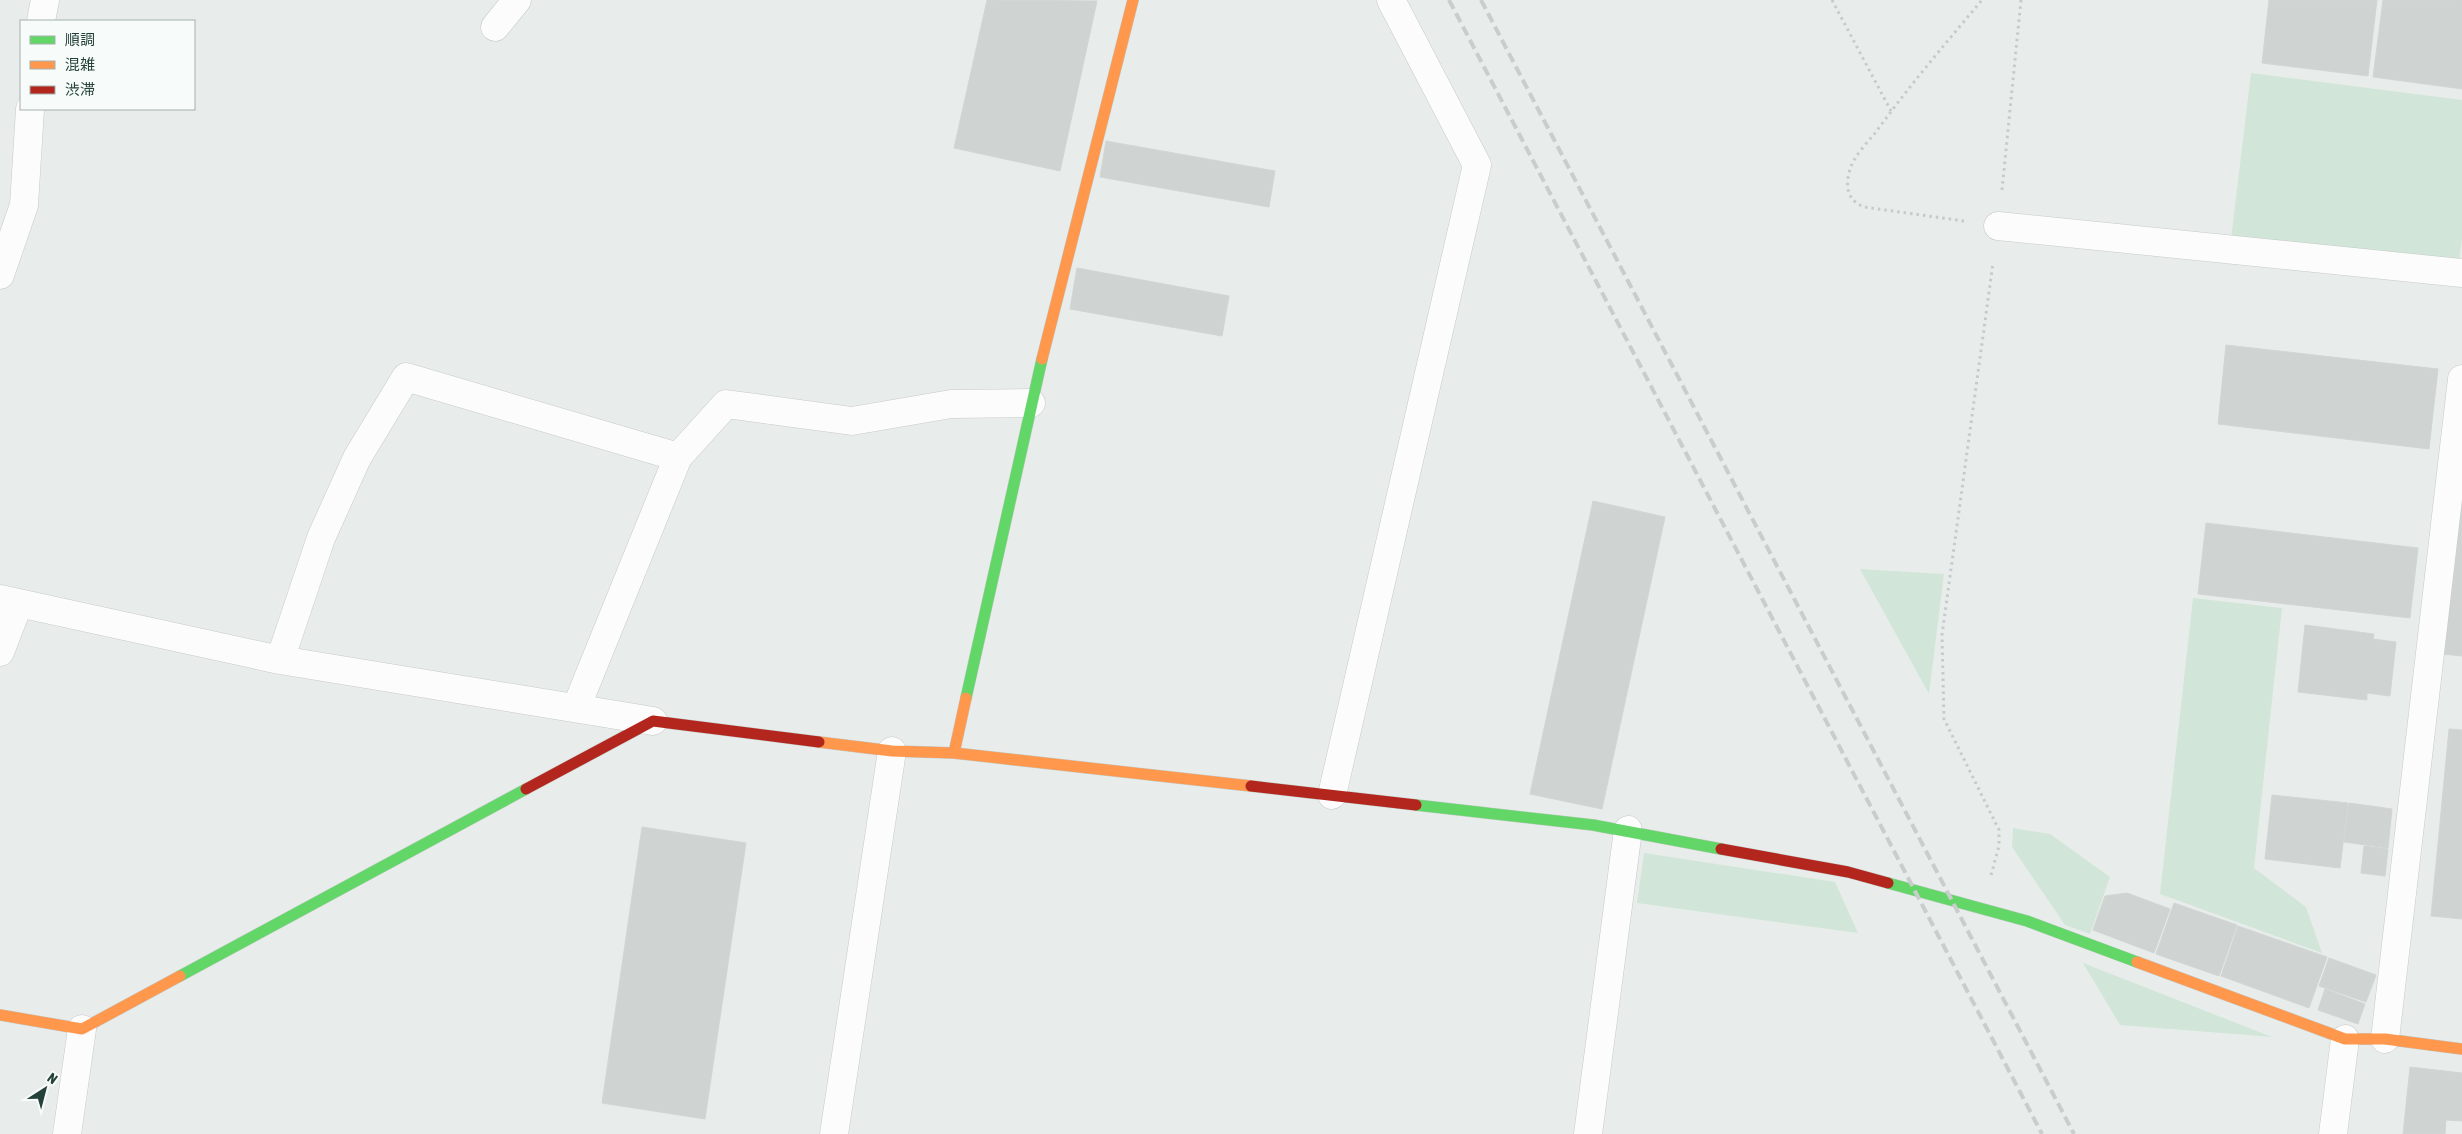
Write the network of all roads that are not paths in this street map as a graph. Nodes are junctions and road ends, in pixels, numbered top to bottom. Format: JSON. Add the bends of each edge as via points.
{"nodes":[{"id":1,"x":45,"y":0,"type":"edge"},
{"id":2,"x":517,"y":0,"type":"edge"},
{"id":3,"x":1133,"y":0,"type":"edge"},
{"id":4,"x":1391,"y":0,"type":"edge"},
{"id":5,"x":41,"y":20,"type":"edge"},
{"id":6,"x":495,"y":27,"type":"dead end"},
{"id":7,"x":30,"y":110,"type":"edge"},
{"id":8,"x":1998,"y":226,"type":"road end"},
{"id":9,"x":2462,"y":273,"type":"edge"},
{"id":10,"x":0,"y":275,"type":"edge"},
{"id":11,"x":2462,"y":379,"type":"edge"},
{"id":12,"x":1031,"y":403,"type":"junction"},
{"id":13,"x":678,"y":457,"type":"junction"},
{"id":14,"x":9,"y":601,"type":"edge"},
{"id":15,"x":0,"y":652,"type":"edge"},
{"id":16,"x":280,"y":660,"type":"junction"},
{"id":17,"x":576,"y":708,"type":"junction"},
{"id":18,"x":653,"y":721,"type":"junction"},
{"id":19,"x":892,"y":751,"type":"junction"},
{"id":20,"x":954,"y":752,"type":"junction"},
{"id":21,"x":1332,"y":796,"type":"junction"},
{"id":22,"x":1628,"y":830,"type":"junction"},
{"id":23,"x":0,"y":1015,"type":"edge"},
{"id":24,"x":82,"y":1029,"type":"junction"},
{"id":25,"x":2346,"y":1039,"type":"junction"},
{"id":26,"x":2385,"y":1039,"type":"junction"},
{"id":27,"x":2462,"y":1049,"type":"edge"},
{"id":28,"x":67,"y":1134,"type":"edge"},
{"id":29,"x":834,"y":1134,"type":"edge"},
{"id":30,"x":1588,"y":1134,"type":"edge"},
{"id":31,"x":2333,"y":1134,"type":"edge"}],
"edges":[{"from":1,"to":5,"type":"street"},
{"from":2,"to":6,"type":"street"},
{"from":3,"to":12,"type":"street"},
{"from":4,"to":21,"type":"street","via":[[1477,164]]},
{"from":7,"to":10,"type":"street","via":[[24,205]]},
{"from":8,"to":9,"type":"street"},
{"from":11,"to":26,"type":"street"},
{"from":12,"to":13,"type":"street","via":[[951,404],[852,421],[726,404]]},
{"from":12,"to":20,"type":"street"},
{"from":13,"to":16,"type":"street","via":[[406,376],[356,458],[321,538]]},
{"from":13,"to":17,"type":"street"},
{"from":14,"to":15,"type":"street"},
{"from":14,"to":16,"type":"street"},
{"from":16,"to":17,"type":"street"},
{"from":17,"to":18,"type":"street"},
{"from":18,"to":19,"type":"street"},
{"from":18,"to":24,"type":"street"},
{"from":19,"to":20,"type":"street"},
{"from":19,"to":29,"type":"street"},
{"from":20,"to":21,"type":"street"},
{"from":21,"to":22,"type":"street"},
{"from":22,"to":25,"type":"street","via":[[1848,872],[2027,921]]},
{"from":22,"to":30,"type":"street"},
{"from":23,"to":24,"type":"street"},
{"from":24,"to":28,"type":"street"},
{"from":25,"to":26,"type":"street"},
{"from":25,"to":31,"type":"street"},
{"from":26,"to":27,"type":"street"}]}
